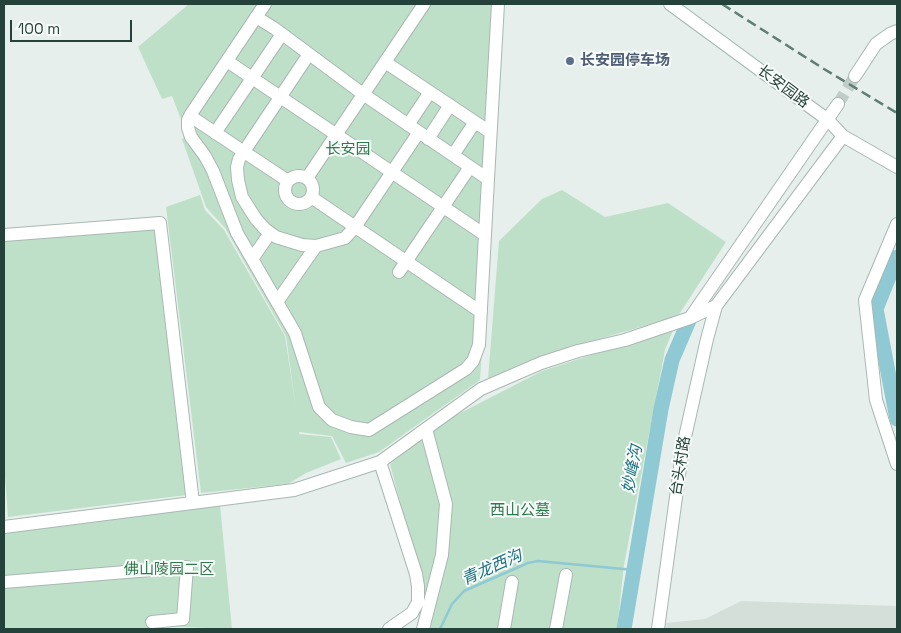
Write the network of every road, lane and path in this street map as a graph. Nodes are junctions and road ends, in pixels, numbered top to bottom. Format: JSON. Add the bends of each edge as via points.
{"nodes":[{"id":1,"x":265,"y":4,"type":"edge"},
{"id":2,"x":424,"y":4,"type":"edge"},
{"id":3,"x":498,"y":4,"type":"edge"},
{"id":4,"x":670,"y":4,"type":"edge"},
{"id":5,"x":256,"y":17,"type":"junction"},
{"id":6,"x":897,"y":31,"type":"edge"},
{"id":7,"x":282,"y":34,"type":"junction"},
{"id":8,"x":309,"y":54,"type":"junction"},
{"id":9,"x":226,"y":61,"type":"junction"},
{"id":10,"x":385,"y":62,"type":"junction"},
{"id":11,"x":855,"y":76,"type":"tunnel mouth"},
{"id":12,"x":252,"y":78,"type":"junction"},
{"id":13,"x":430,"y":92,"type":"junction"},
{"id":14,"x":363,"y":94,"type":"junction"},
{"id":15,"x":280,"y":97,"type":"junction"},
{"id":16,"x":838,"y":104,"type":"tunnel mouth"},
{"id":17,"x":450,"y":105,"type":"junction"},
{"id":18,"x":190,"y":116,"type":"junction"},
{"id":19,"x":828,"y":120,"type":"junction"},
{"id":20,"x":475,"y":122,"type":"junction"},
{"id":21,"x":408,"y":125,"type":"junction"},
{"id":22,"x":490,"y":132,"type":"junction"},
{"id":23,"x":215,"y":133,"type":"junction"},
{"id":24,"x":336,"y":135,"type":"junction"},
{"id":25,"x":423,"y":135,"type":"junction"},
{"id":26,"x":843,"y":136,"type":"junction"},
{"id":27,"x":244,"y":152,"type":"junction"},
{"id":28,"x":453,"y":155,"type":"junction"},
{"id":29,"x":470,"y":167,"type":"junction"},
{"id":30,"x":897,"y":167,"type":"edge"},
{"id":31,"x":392,"y":172,"type":"junction"},
{"id":32,"x":307,"y":178,"type":"junction"},
{"id":33,"x":488,"y":179,"type":"junction"},
{"id":34,"x":288,"y":182,"type":"junction"},
{"id":35,"x":311,"y":197,"type":"junction"},
{"id":36,"x":443,"y":207,"type":"junction"},
{"id":37,"x":897,"y":224,"type":"edge"},
{"id":38,"x":355,"y":227,"type":"junction"},
{"id":39,"x":270,"y":233,"type":"junction"},
{"id":40,"x":4,"y":235,"type":"edge"},
{"id":41,"x":485,"y":235,"type":"junction"},
{"id":42,"x":316,"y":246,"type":"junction"},
{"id":43,"x":252,"y":259,"type":"junction"},
{"id":44,"x":403,"y":267,"type":"junction"},
{"id":45,"x":277,"y":302,"type":"junction"},
{"id":46,"x":716,"y":306,"type":"junction"},
{"id":47,"x":481,"y":312,"type":"junction"},
{"id":48,"x":690,"y":318,"type":"junction"},
{"id":49,"x":426,"y":429,"type":"junction"},
{"id":50,"x":380,"y":462,"type":"junction"},
{"id":51,"x":897,"y":464,"type":"edge"},
{"id":52,"x":192,"y":503,"type":"junction"},
{"id":53,"x":4,"y":527,"type":"edge"},
{"id":54,"x":566,"y":575,"type":"dead end"},
{"id":55,"x":4,"y":582,"type":"edge"},
{"id":56,"x":512,"y":582,"type":"dead end"},
{"id":57,"x":152,"y":622,"type":"dead end"},
{"id":58,"x":389,"y":629,"type":"edge"},
{"id":59,"x":424,"y":629,"type":"edge"},
{"id":60,"x":504,"y":629,"type":"edge"},
{"id":61,"x":556,"y":629,"type":"edge"},
{"id":62,"x":658,"y":629,"type":"edge"}],
"edges":[{"from":1,"to":5,"type":"street"},
{"from":2,"to":10,"type":"street"},
{"from":3,"to":22,"type":"street"},
{"from":4,"to":19,"type":"street","name":"长安园路"},
{"from":5,"to":7,"type":"street"},
{"from":5,"to":9,"type":"street"},
{"from":6,"to":11,"type":"street","via":[[876,44]]},
{"from":7,"to":8,"type":"street"},
{"from":7,"to":12,"type":"street"},
{"from":8,"to":14,"type":"street"},
{"from":8,"to":15,"type":"street"},
{"from":9,"to":12,"type":"street"},
{"from":9,"to":18,"type":"street"},
{"from":10,"to":13,"type":"street"},
{"from":10,"to":14,"type":"street"},
{"from":12,"to":15,"type":"street"},
{"from":12,"to":23,"type":"street"},
{"from":13,"to":17,"type":"street"},
{"from":13,"to":21,"type":"street"},
{"from":14,"to":21,"type":"street"},
{"from":14,"to":24,"type":"street"},
{"from":15,"to":24,"type":"street"},
{"from":15,"to":27,"type":"street"},
{"from":16,"to":19,"type":"street"},
{"from":17,"to":20,"type":"street"},
{"from":17,"to":25,"type":"street"},
{"from":18,"to":23,"type":"street"},
{"from":18,"to":43,"type":"street","via":[[188,128],[191,136],[213,171],[237,233]]},
{"from":19,"to":26,"type":"street","name":"长安园路"},
{"from":19,"to":48,"type":"street"},
{"from":20,"to":22,"type":"street"},
{"from":20,"to":28,"type":"street"},
{"from":21,"to":25,"type":"street"},
{"from":22,"to":33,"type":"street"},
{"from":23,"to":27,"type":"street"},
{"from":24,"to":31,"type":"street"},
{"from":24,"to":32,"type":"street"},
{"from":25,"to":28,"type":"street"},
{"from":25,"to":31,"type":"street"},
{"from":26,"to":30,"type":"street","name":"长安园路"},
{"from":26,"to":46,"type":"street"},
{"from":27,"to":34,"type":"street"},
{"from":27,"to":39,"type":"street","via":[[237,167],[242,197]]},
{"from":28,"to":29,"type":"street"},
{"from":29,"to":33,"type":"street"},
{"from":29,"to":36,"type":"street"},
{"from":31,"to":36,"type":"street"},
{"from":31,"to":38,"type":"street"},
{"from":32,"to":34,"type":"street","via":[[298,176]]},
{"from":32,"to":35,"type":"street","via":[[312,186]]},
{"from":33,"to":41,"type":"street"},
{"from":34,"to":35,"type":"street","via":[[285,192],[293,203],[302,204]]},
{"from":35,"to":38,"type":"street"},
{"from":36,"to":41,"type":"street"},
{"from":36,"to":44,"type":"street"},
{"from":37,"to":51,"type":"street","via":[[865,300],[876,400]]},
{"from":38,"to":42,"type":"street","via":[[346,238]]},
{"from":38,"to":44,"type":"street"},
{"from":39,"to":42,"type":"street","via":[[289,242]]},
{"from":39,"to":43,"type":"street"},
{"from":40,"to":52,"type":"street","via":[[160,223]]},
{"from":41,"to":47,"type":"street"},
{"from":42,"to":45,"type":"street"},
{"from":43,"to":45,"type":"street"},
{"from":44,"to":47,"type":"street"},
{"from":45,"to":47,"type":"street","via":[[295,333],[319,407],[332,420],[364,430],[378,425],[466,369],[479,345]]},
{"from":46,"to":48,"type":"street"},
{"from":46,"to":62,"type":"street","name":"台头村路","via":[[683,446]]},
{"from":48,"to":49,"type":"street","via":[[532,367],[481,389]]},
{"from":49,"to":50,"type":"street"},
{"from":49,"to":59,"type":"street","via":[[446,504],[442,556]]},
{"from":50,"to":52,"type":"street","via":[[294,490]]},
{"from":50,"to":58,"type":"street","via":[[418,586],[418,602],[412,614]]},
{"from":52,"to":53,"type":"street"},
{"from":54,"to":61,"type":"street"},
{"from":55,"to":57,"type":"street","via":[[187,567],[183,619]]},
{"from":56,"to":60,"type":"street"}]}
